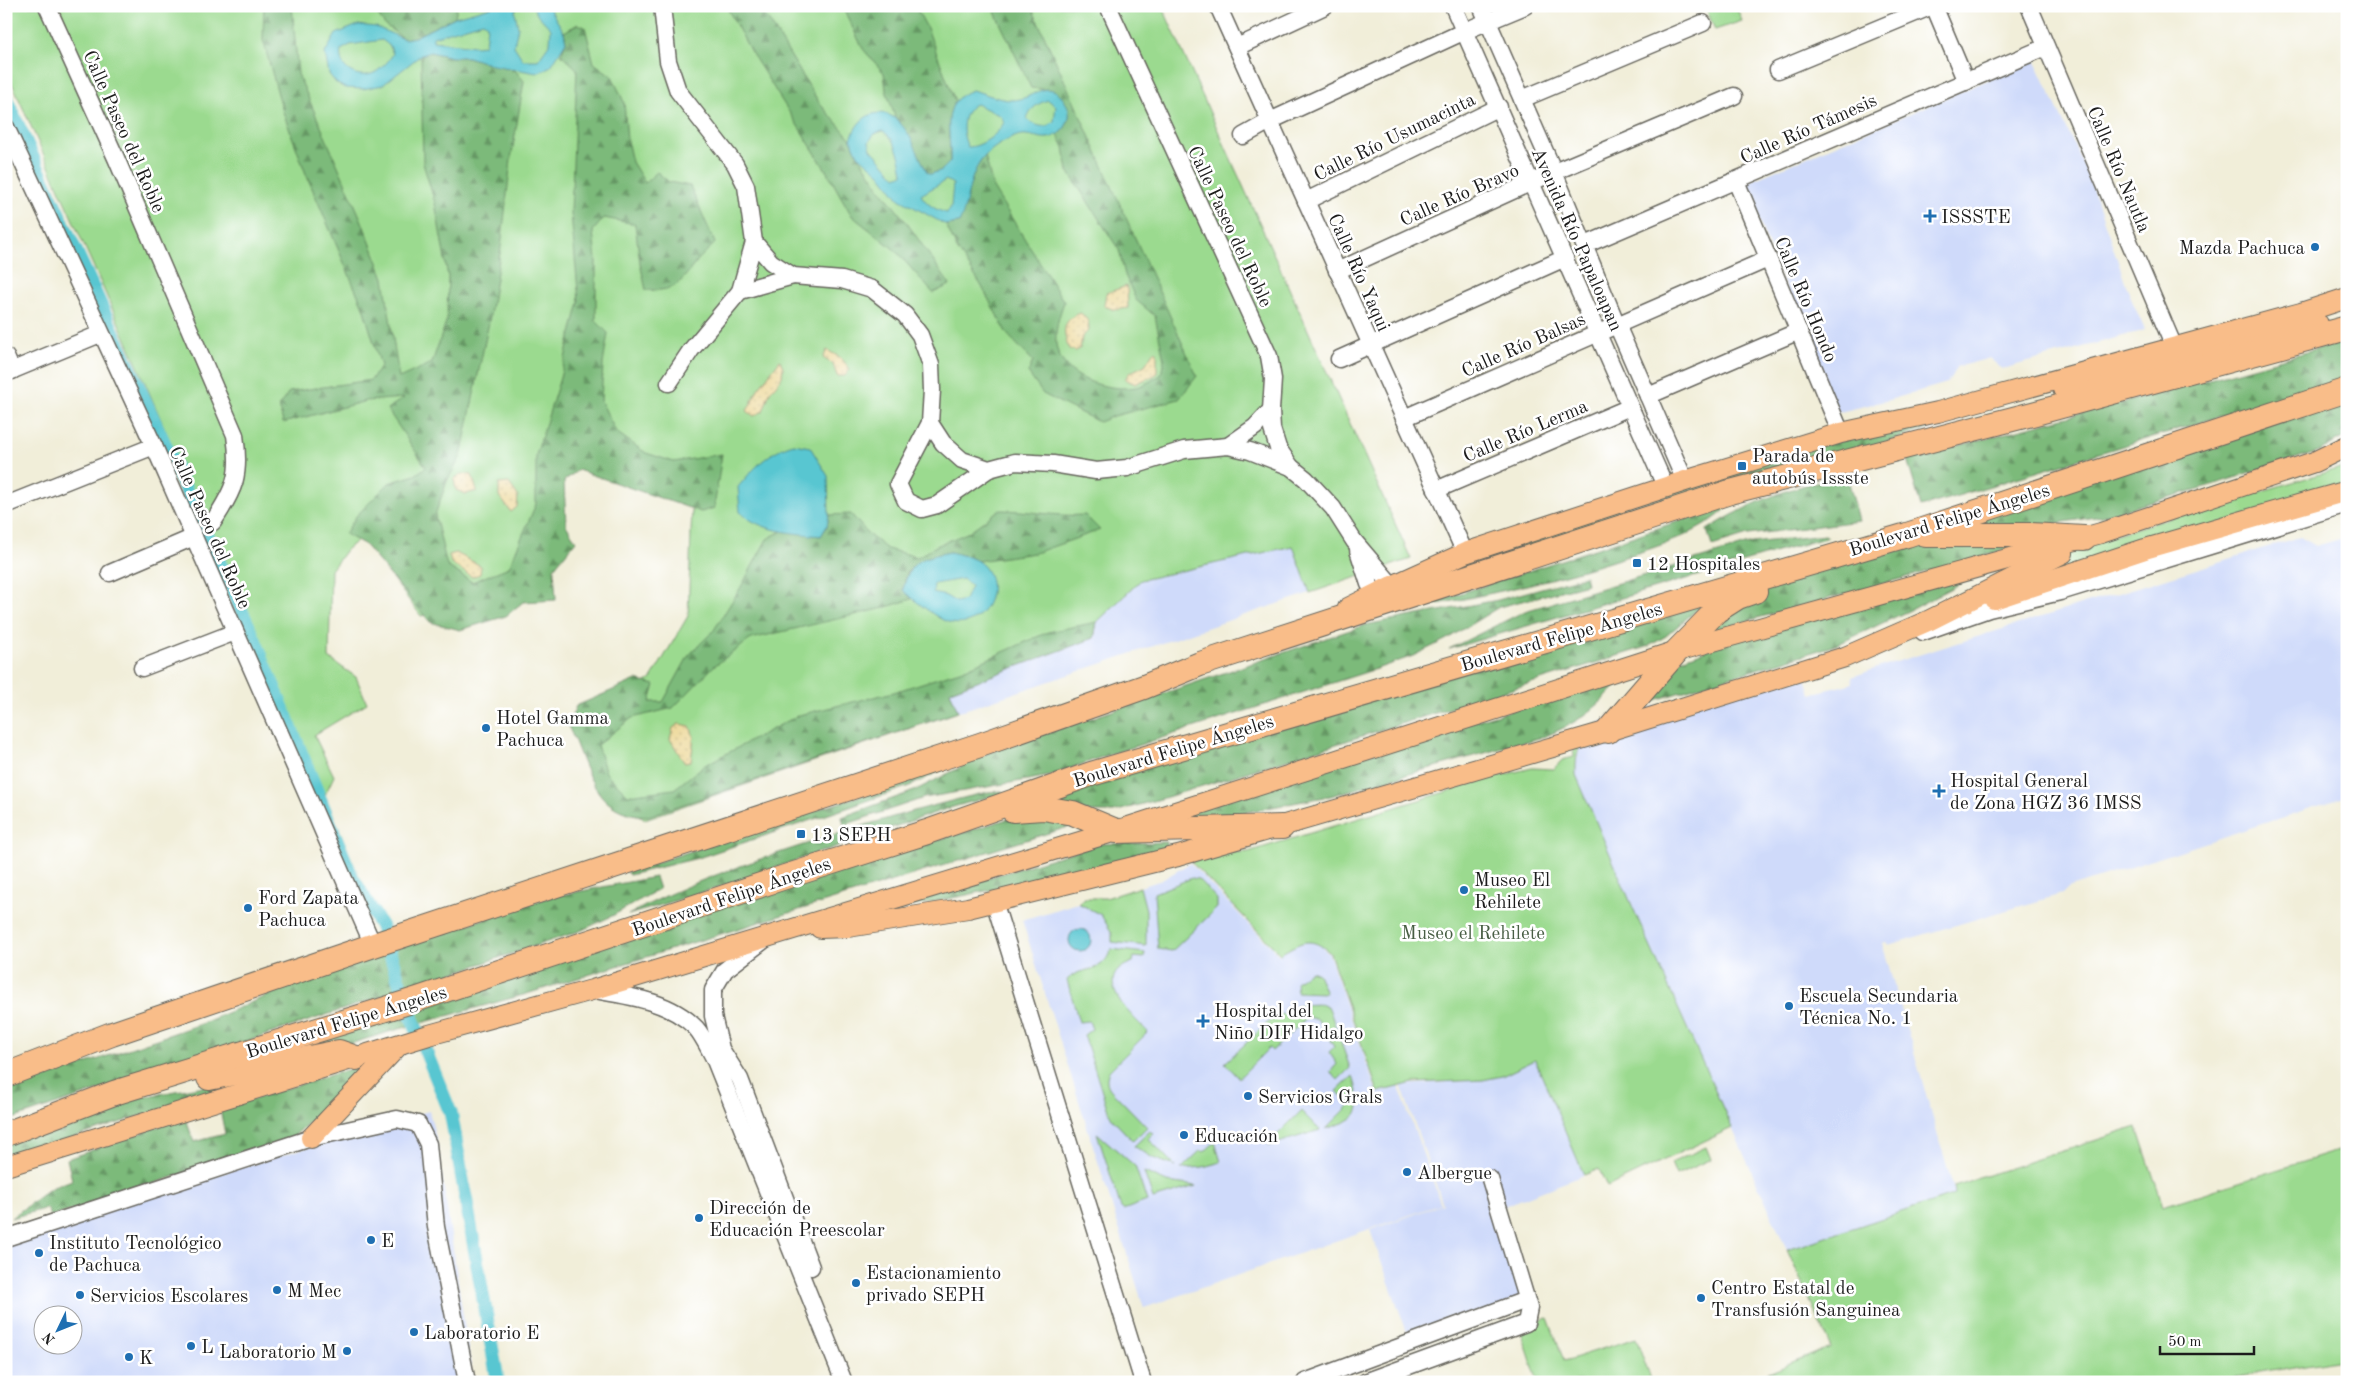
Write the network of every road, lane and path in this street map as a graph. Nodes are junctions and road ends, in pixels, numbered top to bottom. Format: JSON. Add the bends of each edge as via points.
{"nodes":[{"id":1,"x":48,"y":6,"type":"edge"},
{"id":2,"x":662,"y":6,"type":"edge"},
{"id":3,"x":1108,"y":6,"type":"edge"},
{"id":4,"x":1218,"y":6,"type":"edge"},
{"id":5,"x":1326,"y":6,"type":"edge"},
{"id":6,"x":1453,"y":6,"type":"edge"},
{"id":7,"x":1525,"y":6,"type":"edge"},
{"id":8,"x":1933,"y":6,"type":"edge"},
{"id":9,"x":2029,"y":6,"type":"edge"},
{"id":10,"x":1485,"y":14,"type":"edge"},
{"id":11,"x":1703,"y":23,"type":"dead end"},
{"id":12,"x":1465,"y":31,"type":"junction"},
{"id":13,"x":1237,"y":47,"type":"junction"},
{"id":14,"x":2046,"y":47,"type":"junction"},
{"id":15,"x":1778,"y":70,"type":"dead end"},
{"id":16,"x":1966,"y":82,"type":"junction"},
{"id":17,"x":1734,"y":96,"type":"dead end"},
{"id":18,"x":1522,"y":99,"type":"junction"},
{"id":19,"x":1499,"y":107,"type":"junction"},
{"id":20,"x":1270,"y":121,"type":"junction"},
{"id":21,"x":6,"y":127,"type":"edge"},
{"id":22,"x":1244,"y":136,"type":"dead end"},
{"id":23,"x":1554,"y":172,"type":"junction"},
{"id":24,"x":1736,"y":181,"type":"junction"},
{"id":25,"x":1532,"y":183,"type":"junction"},
{"id":26,"x":1306,"y":201,"type":"junction"},
{"id":27,"x":754,"y":242,"type":"junction"},
{"id":28,"x":1585,"y":245,"type":"junction"},
{"id":29,"x":1565,"y":258,"type":"junction"},
{"id":30,"x":1768,"y":259,"type":"junction"},
{"id":31,"x":1337,"y":271,"type":"junction"},
{"id":32,"x":794,"y":276,"type":"junction"},
{"id":33,"x":740,"y":291,"type":"junction"},
{"id":34,"x":2347,"y":298,"type":"edge"},
{"id":35,"x":2347,"y":324,"type":"edge"},
{"id":36,"x":1617,"y":325,"type":"junction"},
{"id":37,"x":2347,"y":328,"type":"edge"},
{"id":38,"x":1799,"y":331,"type":"junction"},
{"id":39,"x":1598,"y":333,"type":"junction"},
{"id":40,"x":100,"y":334,"type":"junction"},
{"id":41,"x":1370,"y":344,"type":"junction"},
{"id":42,"x":2174,"y":347,"type":"junction"},
{"id":43,"x":1339,"y":359,"type":"dead end"},
{"id":44,"x":8,"y":367,"type":"edge"},
{"id":45,"x":669,"y":383,"type":"dead end"},
{"id":46,"x":2073,"y":387,"type":"junction"},
{"id":47,"x":2347,"y":390,"type":"edge"},
{"id":48,"x":1648,"y":396,"type":"junction"},
{"id":49,"x":1630,"y":407,"type":"junction"},
{"id":50,"x":1271,"y":410,"type":"junction"},
{"id":51,"x":1938,"y":412,"type":"junction"},
{"id":52,"x":2036,"y":413,"type":"junction"},
{"id":53,"x":1404,"y":418,"type":"junction"},
{"id":54,"x":930,"y":423,"type":"junction"},
{"id":55,"x":1841,"y":433,"type":"junction"},
{"id":56,"x":154,"y":446,"type":"junction"},
{"id":57,"x":1228,"y":446,"type":"junction"},
{"id":58,"x":2347,"y":446,"type":"edge"},
{"id":59,"x":2347,"y":455,"type":"edge"},
{"id":60,"x":2314,"y":462,"type":"junction"},
{"id":61,"x":1291,"y":466,"type":"junction"},
{"id":62,"x":990,"y":469,"type":"junction"},
{"id":63,"x":1685,"y":481,"type":"junction"},
{"id":64,"x":1666,"y":488,"type":"junction"},
{"id":65,"x":1436,"y":490,"type":"junction"},
{"id":66,"x":2347,"y":491,"type":"edge"},
{"id":67,"x":2347,"y":504,"type":"edge"},
{"id":68,"x":6,"y":505,"type":"edge"},
{"id":69,"x":213,"y":522,"type":"dead end"},
{"id":70,"x":1907,"y":535,"type":"junction"},
{"id":71,"x":2092,"y":536,"type":"junction"},
{"id":72,"x":194,"y":537,"type":"junction"},
{"id":73,"x":1847,"y":551,"type":"junction"},
{"id":74,"x":1465,"y":553,"type":"junction"},
{"id":75,"x":110,"y":573,"type":"dead end"},
{"id":76,"x":1387,"y":596,"type":"junction"},
{"id":77,"x":1930,"y":620,"type":"junction"},
{"id":78,"x":235,"y":632,"type":"junction"},
{"id":79,"x":1677,"y":651,"type":"junction"},
{"id":80,"x":1845,"y":657,"type":"junction"},
{"id":81,"x":142,"y":668,"type":"dead end"},
{"id":82,"x":1608,"y":731,"type":"junction"},
{"id":83,"x":1282,"y":827,"type":"junction"},
{"id":84,"x":1116,"y":831,"type":"junction"},
{"id":85,"x":927,"y":832,"type":"junction"},
{"id":86,"x":994,"y":901,"type":"junction"},
{"id":87,"x":793,"y":929,"type":"junction"},
{"id":88,"x":771,"y":935,"type":"junction"},
{"id":89,"x":382,"y":942,"type":"junction"},
{"id":90,"x":592,"y":990,"type":"junction"},
{"id":91,"x":401,"y":1044,"type":"junction"},
{"id":92,"x":65,"y":1051,"type":"junction"},
{"id":93,"x":356,"y":1058,"type":"junction"},
{"id":94,"x":6,"y":1066,"type":"edge"},
{"id":95,"x":6,"y":1075,"type":"edge"},
{"id":96,"x":114,"y":1093,"type":"junction"},
{"id":97,"x":6,"y":1134,"type":"edge"},
{"id":98,"x":311,"y":1138,"type":"junction"},
{"id":99,"x":6,"y":1166,"type":"edge"},
{"id":100,"x":1490,"y":1179,"type":"dead end"},
{"id":101,"x":6,"y":1238,"type":"edge"},
{"id":102,"x":816,"y":1293,"type":"junction"},
{"id":103,"x":1526,"y":1300,"type":"junction"},
{"id":104,"x":468,"y":1382,"type":"edge"},
{"id":105,"x":844,"y":1382,"type":"edge"},
{"id":106,"x":1143,"y":1382,"type":"edge"},
{"id":107,"x":1305,"y":1382,"type":"edge"},
{"id":108,"x":1365,"y":1382,"type":"edge"}],
"edges":[{"from":1,"to":69,"type":"street","name":"Calle Paseo del Roble","via":[[235,436],[239,462],[234,485]]},
{"from":2,"to":27,"type":"street","via":[[668,61],[678,91],[735,164],[746,186]]},
{"from":3,"to":50,"type":"street","name":"Calle Paseo del Roble","via":[[1269,356],[1274,379]]},
{"from":4,"to":13,"type":"street","name":"Calle Río Yaqui"},
{"from":5,"to":13,"type":"street"},
{"from":6,"to":12,"type":"street","name":"Avenida Río Papaloapan"},
{"from":7,"to":10,"type":"street"},
{"from":8,"to":15,"type":"street"},
{"from":8,"to":16,"type":"street"},
{"from":9,"to":14,"type":"street","name":"Calle Río Nautla"},
{"from":10,"to":12,"type":"street"},
{"from":10,"to":18,"type":"street","name":"Avenida Río Papaloapan"},
{"from":11,"to":18,"type":"street"},
{"from":12,"to":19,"type":"street","name":"Avenida Río Papaloapan"},
{"from":12,"to":20,"type":"street"},
{"from":13,"to":20,"type":"street","name":"Calle Río Yaqui"},
{"from":14,"to":16,"type":"street","name":"Calle Río Támesis"},
{"from":14,"to":42,"type":"street","name":"Calle Río Nautla"},
{"from":16,"to":24,"type":"street","name":"Calle Río Támesis"},
{"from":17,"to":23,"type":"street","name":"Calle Río Bravo"},
{"from":18,"to":23,"type":"street","name":"Avenida Río Papaloapan"},
{"from":19,"to":25,"type":"street","name":"Avenida Río Papaloapan"},
{"from":19,"to":26,"type":"street","name":"Calle Río Usumacinta"},
{"from":20,"to":22,"type":"street"},
{"from":20,"to":26,"type":"street","name":"Calle Río Yaqui"},
{"from":21,"to":40,"type":"street","name":"Calle Paseo del Roble"},
{"from":23,"to":25,"type":"street","name":"Calle Río Bravo"},
{"from":23,"to":28,"type":"street","name":"Avenida Río Papaloapan"},
{"from":24,"to":28,"type":"street","name":"Calle Río Támesis"},
{"from":24,"to":30,"type":"street","name":"Calle Río Hondo"},
{"from":25,"to":29,"type":"street","name":"Avenida Río Papaloapan"},
{"from":25,"to":31,"type":"street","name":"Calle Río Bravo"},
{"from":26,"to":31,"type":"street","name":"Calle Río Yaqui"},
{"from":27,"to":32,"type":"street","via":[[771,262]]},
{"from":27,"to":33,"type":"street"},
{"from":28,"to":36,"type":"street","name":"Avenida Río Papaloapan"},
{"from":29,"to":39,"type":"street","name":"Avenida Río Papaloapan"},
{"from":29,"to":41,"type":"street"},
{"from":30,"to":36,"type":"street","name":"Calle Río Balsas"},
{"from":30,"to":38,"type":"street","name":"Calle Río Hondo"},
{"from":31,"to":41,"type":"street","name":"Calle Río Yaqui"},
{"from":32,"to":33,"type":"street"},
{"from":32,"to":54,"type":"street","via":[[842,280],[872,289],[904,315],[920,335],[931,364]]},
{"from":33,"to":45,"type":"street","via":[[691,350]]},
{"from":34,"to":42,"type":"main road"},
{"from":35,"to":46,"type":"main road","via":[[2324,322]]},
{"from":36,"to":39,"type":"street","name":"Calle Río Balsas"},
{"from":36,"to":48,"type":"street","name":"Avenida Río Papaloapan"},
{"from":37,"to":52,"type":"highway"},
{"from":38,"to":48,"type":"street"},
{"from":38,"to":55,"type":"street","name":"Calle Río Hondo"},
{"from":39,"to":49,"type":"street","name":"Avenida Río Papaloapan"},
{"from":39,"to":53,"type":"street","name":"Calle Río Balsas"},
{"from":40,"to":44,"type":"street"},
{"from":40,"to":56,"type":"street","name":"Calle Paseo del Roble"},
{"from":41,"to":43,"type":"street"},
{"from":41,"to":53,"type":"street","name":"Calle Río Yaqui"},
{"from":42,"to":51,"type":"main road"},
{"from":46,"to":51,"type":"main road"},
{"from":46,"to":52,"type":"main road","via":[[2069,397]]},
{"from":47,"to":70,"type":"highway","name":"Boulevard Felipe Ángeles"},
{"from":48,"to":63,"type":"street","name":"Avenida Río Papaloapan"},
{"from":49,"to":64,"type":"street","name":"Avenida Río Papaloapan"},
{"from":49,"to":65,"type":"street","name":"Calle Río Lerma"},
{"from":50,"to":57,"type":"street","via":[[1255,427]]},
{"from":50,"to":61,"type":"street","name":"Calle Paseo del Roble","via":[[1278,448]]},
{"from":51,"to":55,"type":"main road"},
{"from":52,"to":76,"type":"highway","via":[[1730,492]]},
{"from":53,"to":65,"type":"street","name":"Calle Río Yaqui"},
{"from":54,"to":62,"type":"street","via":[[943,443],[962,460]]},
{"from":54,"to":62,"type":"street","via":[[898,484],[906,501],[922,509],[937,505]]},
{"from":55,"to":63,"type":"main road"},
{"from":56,"to":68,"type":"street"},
{"from":56,"to":72,"type":"street","name":"Calle Paseo del Roble"},
{"from":57,"to":61,"type":"street"},
{"from":57,"to":62,"type":"street","via":[[1184,450],[1119,469],[1096,471],[1015,462]]},
{"from":58,"to":60,"type":"main road"},
{"from":59,"to":60,"type":"street"},
{"from":60,"to":71,"type":"main road"},
{"from":61,"to":76,"type":"street","via":[[1320,493],[1344,524]]},
{"from":63,"to":64,"type":"main road"},
{"from":64,"to":74,"type":"main road"},
{"from":65,"to":74,"type":"street","name":"Calle Río Yaqui"},
{"from":66,"to":77,"type":"main road","via":[[2144,549]]},
{"from":67,"to":80,"type":"street","via":[[2060,592],[1989,609]]},
{"from":70,"to":71,"type":"highway"},
{"from":70,"to":73,"type":"highway","name":"Boulevard Felipe Ángeles"},
{"from":71,"to":77,"type":"main road"},
{"from":71,"to":79,"type":"main road"},
{"from":72,"to":75,"type":"street"},
{"from":72,"to":78,"type":"street","name":"Calle Paseo del Roble"},
{"from":73,"to":79,"type":"highway","via":[[1806,574],[1738,597],[1716,610]]},
{"from":73,"to":85,"type":"highway","name":"Boulevard Felipe Ángeles","via":[[1091,774]]},
{"from":74,"to":76,"type":"main road"},
{"from":76,"to":89,"type":"highway","via":[[1308,628],[962,751]]},
{"from":77,"to":80,"type":"main road"},
{"from":78,"to":81,"type":"street"},
{"from":78,"to":89,"type":"street","name":"Calle Paseo del Roble","via":[[350,890]]},
{"from":79,"to":82,"type":"highway"},
{"from":79,"to":84,"type":"main road"},
{"from":80,"to":82,"type":"main road"},
{"from":82,"to":83,"type":"main road"},
{"from":83,"to":84,"type":"highway"},
{"from":83,"to":86,"type":"main road"},
{"from":84,"to":85,"type":"highway","via":[[1073,813],[1043,808],[1016,809],[949,830]]},
{"from":84,"to":87,"type":"main road"},
{"from":85,"to":96,"type":"highway","name":"Boulevard Felipe Ángeles","via":[[394,1007]]},
{"from":86,"to":87,"type":"main road","via":[[848,927]]},
{"from":86,"to":106,"type":"street"},
{"from":87,"to":88,"type":"main road","name":"Boulevard Felipe Ángeles"},
{"from":88,"to":90,"type":"main road","name":"Boulevard Felipe Ángeles"},
{"from":88,"to":102,"type":"street","via":[[724,970],[713,990],[713,1016],[721,1050],[740,1079]]},
{"from":89,"to":92,"type":"highway"},
{"from":90,"to":91,"type":"main road","name":"Boulevard Felipe Ángeles"},
{"from":90,"to":102,"type":"street","via":[[632,996],[671,1009],[696,1028],[714,1058]]},
{"from":91,"to":93,"type":"main road","name":"Boulevard Felipe Ángeles"},
{"from":91,"to":98,"type":"main road"},
{"from":92,"to":94,"type":"main road"},
{"from":92,"to":95,"type":"highway"},
{"from":93,"to":96,"type":"highway","via":[[339,1052],[217,1077]]},
{"from":93,"to":99,"type":"main road","name":"Boulevard Felipe Ángeles"},
{"from":96,"to":97,"type":"highway","name":"Boulevard Felipe Ángeles"},
{"from":98,"to":101,"type":"street"},
{"from":98,"to":104,"type":"street","via":[[397,1119],[418,1124],[428,1144],[436,1227]]},
{"from":100,"to":103,"type":"street"},
{"from":102,"to":105,"type":"street"},
{"from":103,"to":107,"type":"street"},
{"from":103,"to":108,"type":"street","via":[[1529,1308],[1526,1324]]}]}
